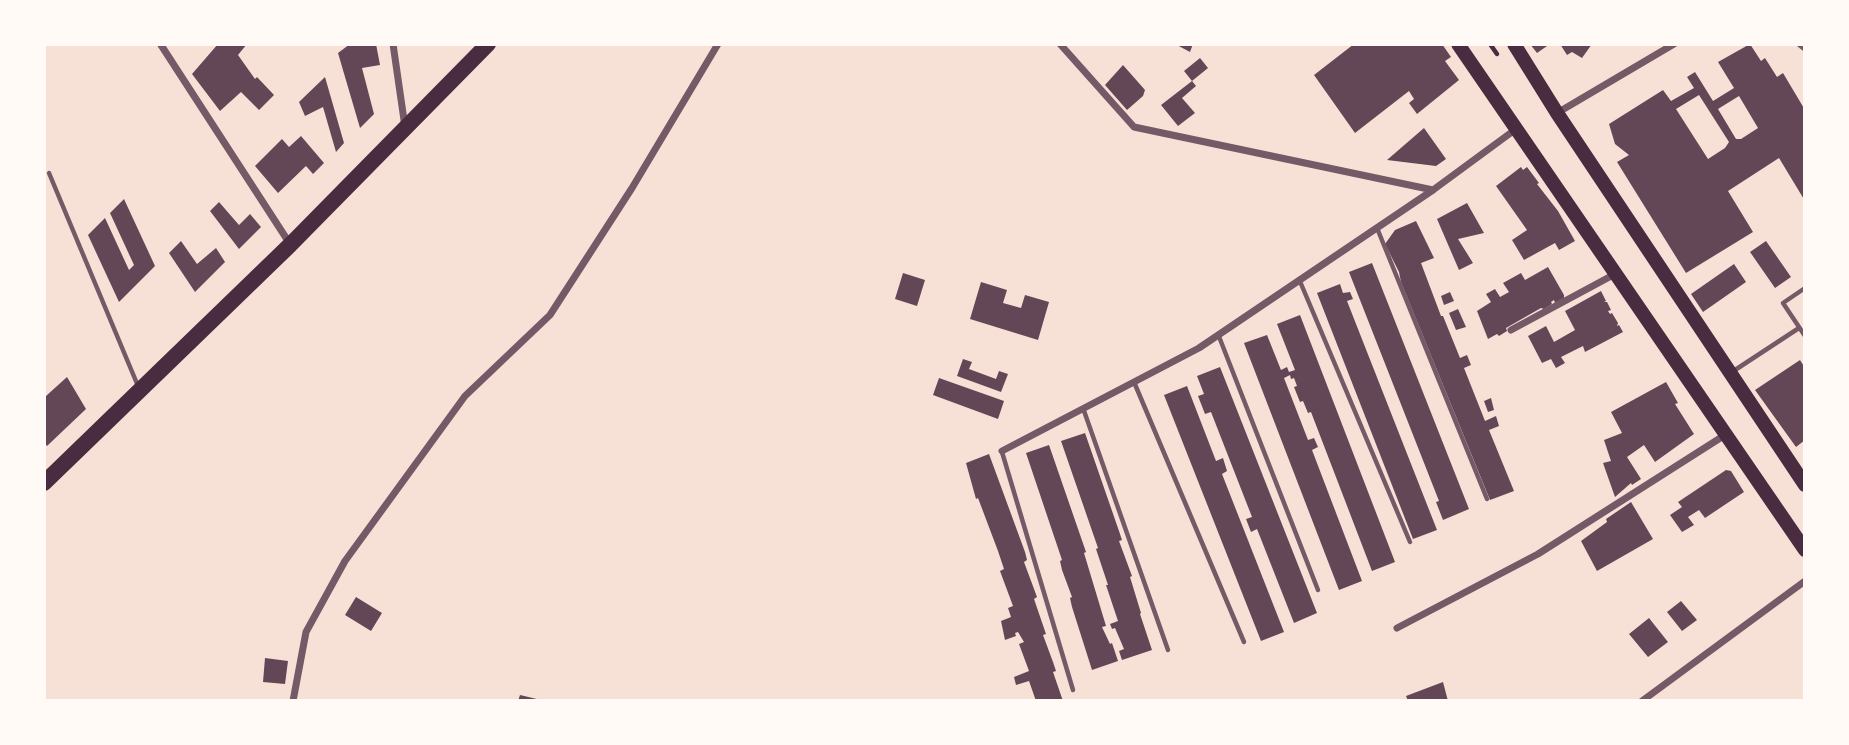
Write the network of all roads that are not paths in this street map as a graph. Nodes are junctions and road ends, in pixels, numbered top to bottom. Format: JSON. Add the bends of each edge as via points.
{"nodes":[{"id":1,"x":161,"y":44,"type":"edge"},
{"id":2,"x":393,"y":44,"type":"edge"},
{"id":3,"x":488,"y":44,"type":"edge"},
{"id":4,"x":718,"y":44,"type":"edge"},
{"id":5,"x":1060,"y":44,"type":"edge"},
{"id":6,"x":1458,"y":44,"type":"edge"},
{"id":7,"x":1514,"y":44,"type":"edge"},
{"id":8,"x":1674,"y":44,"type":"edge"},
{"id":9,"x":1800,"y":44,"type":"edge"},
{"id":10,"x":1805,"y":48,"type":"edge"},
{"id":11,"x":1557,"y":113,"type":"junction"},
{"id":12,"x":405,"y":128,"type":"junction"},
{"id":13,"x":1516,"y":129,"type":"junction"},
{"id":14,"x":49,"y":173,"type":"dead end"},
{"id":15,"x":1433,"y":190,"type":"junction"},
{"id":16,"x":1376,"y":227,"type":"junction"},
{"id":17,"x":290,"y":245,"type":"junction"},
{"id":18,"x":1615,"y":273,"type":"junction"},
{"id":19,"x":1299,"y":279,"type":"junction"},
{"id":20,"x":1805,"y":288,"type":"edge"},
{"id":21,"x":1799,"y":328,"type":"junction"},
{"id":22,"x":1511,"y":330,"type":"dead end"},
{"id":23,"x":1218,"y":334,"type":"junction"},
{"id":24,"x":1805,"y":336,"type":"edge"},
{"id":25,"x":1731,"y":373,"type":"junction"},
{"id":26,"x":1134,"y":382,"type":"junction"},
{"id":27,"x":140,"y":390,"type":"junction"},
{"id":28,"x":1083,"y":408,"type":"junction"},
{"id":29,"x":1726,"y":434,"type":"junction"},
{"id":30,"x":1002,"y":451,"type":"joint"},
{"id":31,"x":44,"y":483,"type":"edge"},
{"id":32,"x":1805,"y":485,"type":"edge"},
{"id":33,"x":1487,"y":499,"type":"dead end"},
{"id":34,"x":1410,"y":542,"type":"dead end"},
{"id":35,"x":1805,"y":550,"type":"edge"},
{"id":36,"x":1805,"y":581,"type":"edge"},
{"id":37,"x":1318,"y":590,"type":"dead end"},
{"id":38,"x":1397,"y":628,"type":"dead end"},
{"id":39,"x":1244,"y":642,"type":"dead end"},
{"id":40,"x":1168,"y":650,"type":"dead end"},
{"id":41,"x":1073,"y":690,"type":"dead end"},
{"id":42,"x":293,"y":701,"type":"edge"},
{"id":43,"x":1642,"y":701,"type":"edge"}],
"edges":[{"from":1,"to":17,"type":"street"},
{"from":2,"to":12,"type":"street"},
{"from":3,"to":12,"type":"highway"},
{"from":4,"to":42,"type":"street","via":[[550,315],[465,396],[345,561],[306,632]]},
{"from":5,"to":15,"type":"street","via":[[1134,127]]},
{"from":6,"to":13,"type":"main road"},
{"from":7,"to":11,"type":"main road"},
{"from":8,"to":11,"type":"street"},
{"from":9,"to":10,"type":"street"},
{"from":11,"to":25,"type":"main road"},
{"from":12,"to":17,"type":"highway"},
{"from":13,"to":15,"type":"street"},
{"from":13,"to":18,"type":"main road"},
{"from":14,"to":27,"type":"lane"},
{"from":15,"to":16,"type":"street"},
{"from":16,"to":19,"type":"street"},
{"from":16,"to":33,"type":"lane"},
{"from":17,"to":27,"type":"highway"},
{"from":18,"to":22,"type":"street"},
{"from":18,"to":29,"type":"main road"},
{"from":19,"to":23,"type":"street"},
{"from":19,"to":34,"type":"lane"},
{"from":20,"to":21,"type":"lane","via":[[1783,303]]},
{"from":21,"to":24,"type":"lane"},
{"from":21,"to":25,"type":"lane"},
{"from":23,"to":26,"type":"street"},
{"from":23,"to":37,"type":"lane"},
{"from":25,"to":32,"type":"main road"},
{"from":26,"to":28,"type":"street"},
{"from":26,"to":39,"type":"lane"},
{"from":27,"to":31,"type":"highway"},
{"from":28,"to":30,"type":"street"},
{"from":28,"to":40,"type":"lane"},
{"from":29,"to":35,"type":"main road"},
{"from":29,"to":38,"type":"street","via":[[1538,554]]},
{"from":30,"to":41,"type":"lane"},
{"from":36,"to":43,"type":"street"}]}
